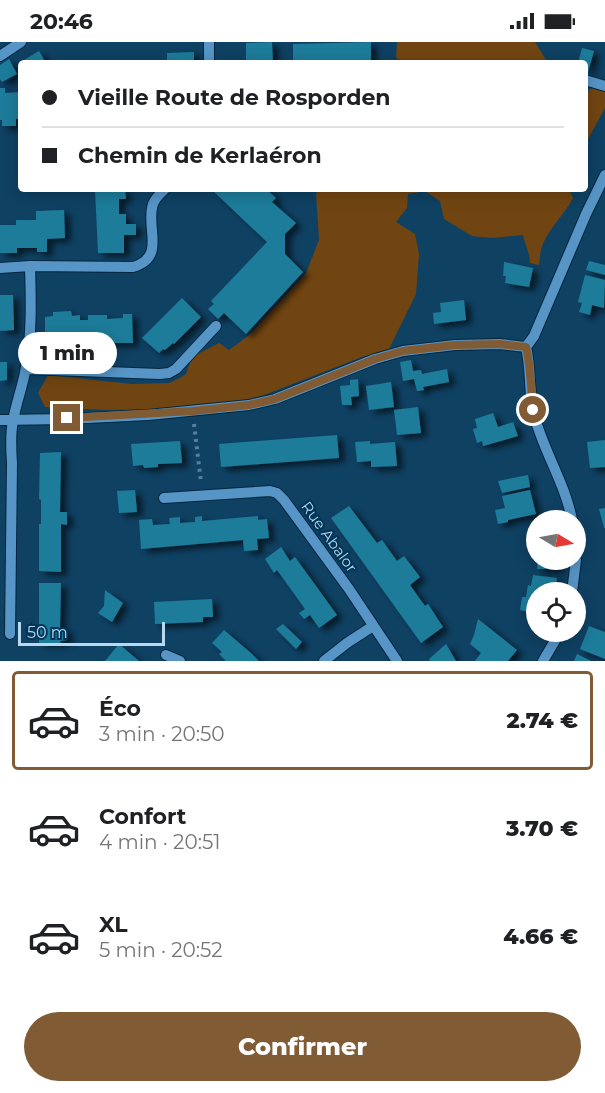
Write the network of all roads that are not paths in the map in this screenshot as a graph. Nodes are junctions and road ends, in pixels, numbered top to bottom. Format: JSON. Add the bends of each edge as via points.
{"nodes":[{"id":1,"x":21,"y":42,"type":"edge"},
{"id":2,"x":209,"y":42,"type":"edge"},
{"id":3,"x":0,"y":56,"type":"edge"},
{"id":4,"x":209,"y":60,"type":"edge"},
{"id":5,"x":588,"y":81,"type":"edge"},
{"id":6,"x":605,"y":86,"type":"edge"},
{"id":7,"x":605,"y":175,"type":"edge"},
{"id":8,"x":162,"y":192,"type":"edge"},
{"id":9,"x":30,"y":266,"type":"junction"},
{"id":10,"x":0,"y":268,"type":"edge"},
{"id":11,"x":216,"y":326,"type":"dead end"},
{"id":12,"x":526,"y":347,"type":"junction"},
{"id":13,"x":26,"y":369,"type":"junction"},
{"id":14,"x":0,"y":420,"type":"edge"},
{"id":15,"x":13,"y":420,"type":"junction"},
{"id":16,"x":164,"y":498,"type":"dead end"},
{"id":17,"x":570,"y":510,"type":"edge"},
{"id":18,"x":374,"y":626,"type":"junction"},
{"id":19,"x":10,"y":634,"type":"dead end"},
{"id":20,"x":554,"y":642,"type":"edge"},
{"id":21,"x":166,"y":655,"type":"dead end"},
{"id":22,"x":180,"y":661,"type":"edge"},
{"id":23,"x":324,"y":661,"type":"edge"},
{"id":24,"x":397,"y":661,"type":"edge"},
{"id":25,"x":543,"y":661,"type":"edge"}],
"edges":[{"from":1,"to":3,"type":"street"},
{"from":2,"to":4,"type":"street"},
{"from":5,"to":6,"type":"street"},
{"from":7,"to":12,"type":"street"},
{"from":8,"to":9,"type":"street","via":[[152,207],[152,251],[141,265]]},
{"from":9,"to":10,"type":"street"},
{"from":9,"to":13,"type":"street","via":[[31,322]]},
{"from":11,"to":13,"type":"street","via":[[169,373]]},
{"from":12,"to":15,"type":"street","via":[[455,345],[403,351],[249,405]]},
{"from":12,"to":17,"type":"street","via":[[533,410]]},
{"from":13,"to":15,"type":"street"},
{"from":14,"to":15,"type":"street"},
{"from":15,"to":19,"type":"street"},
{"from":16,"to":18,"type":"street","name":"Rue Abalor","via":[[277,493]]},
{"from":18,"to":23,"type":"street"},
{"from":18,"to":24,"type":"street","name":"Rue Abalor"},
{"from":20,"to":25,"type":"street"},
{"from":21,"to":22,"type":"street"}]}
